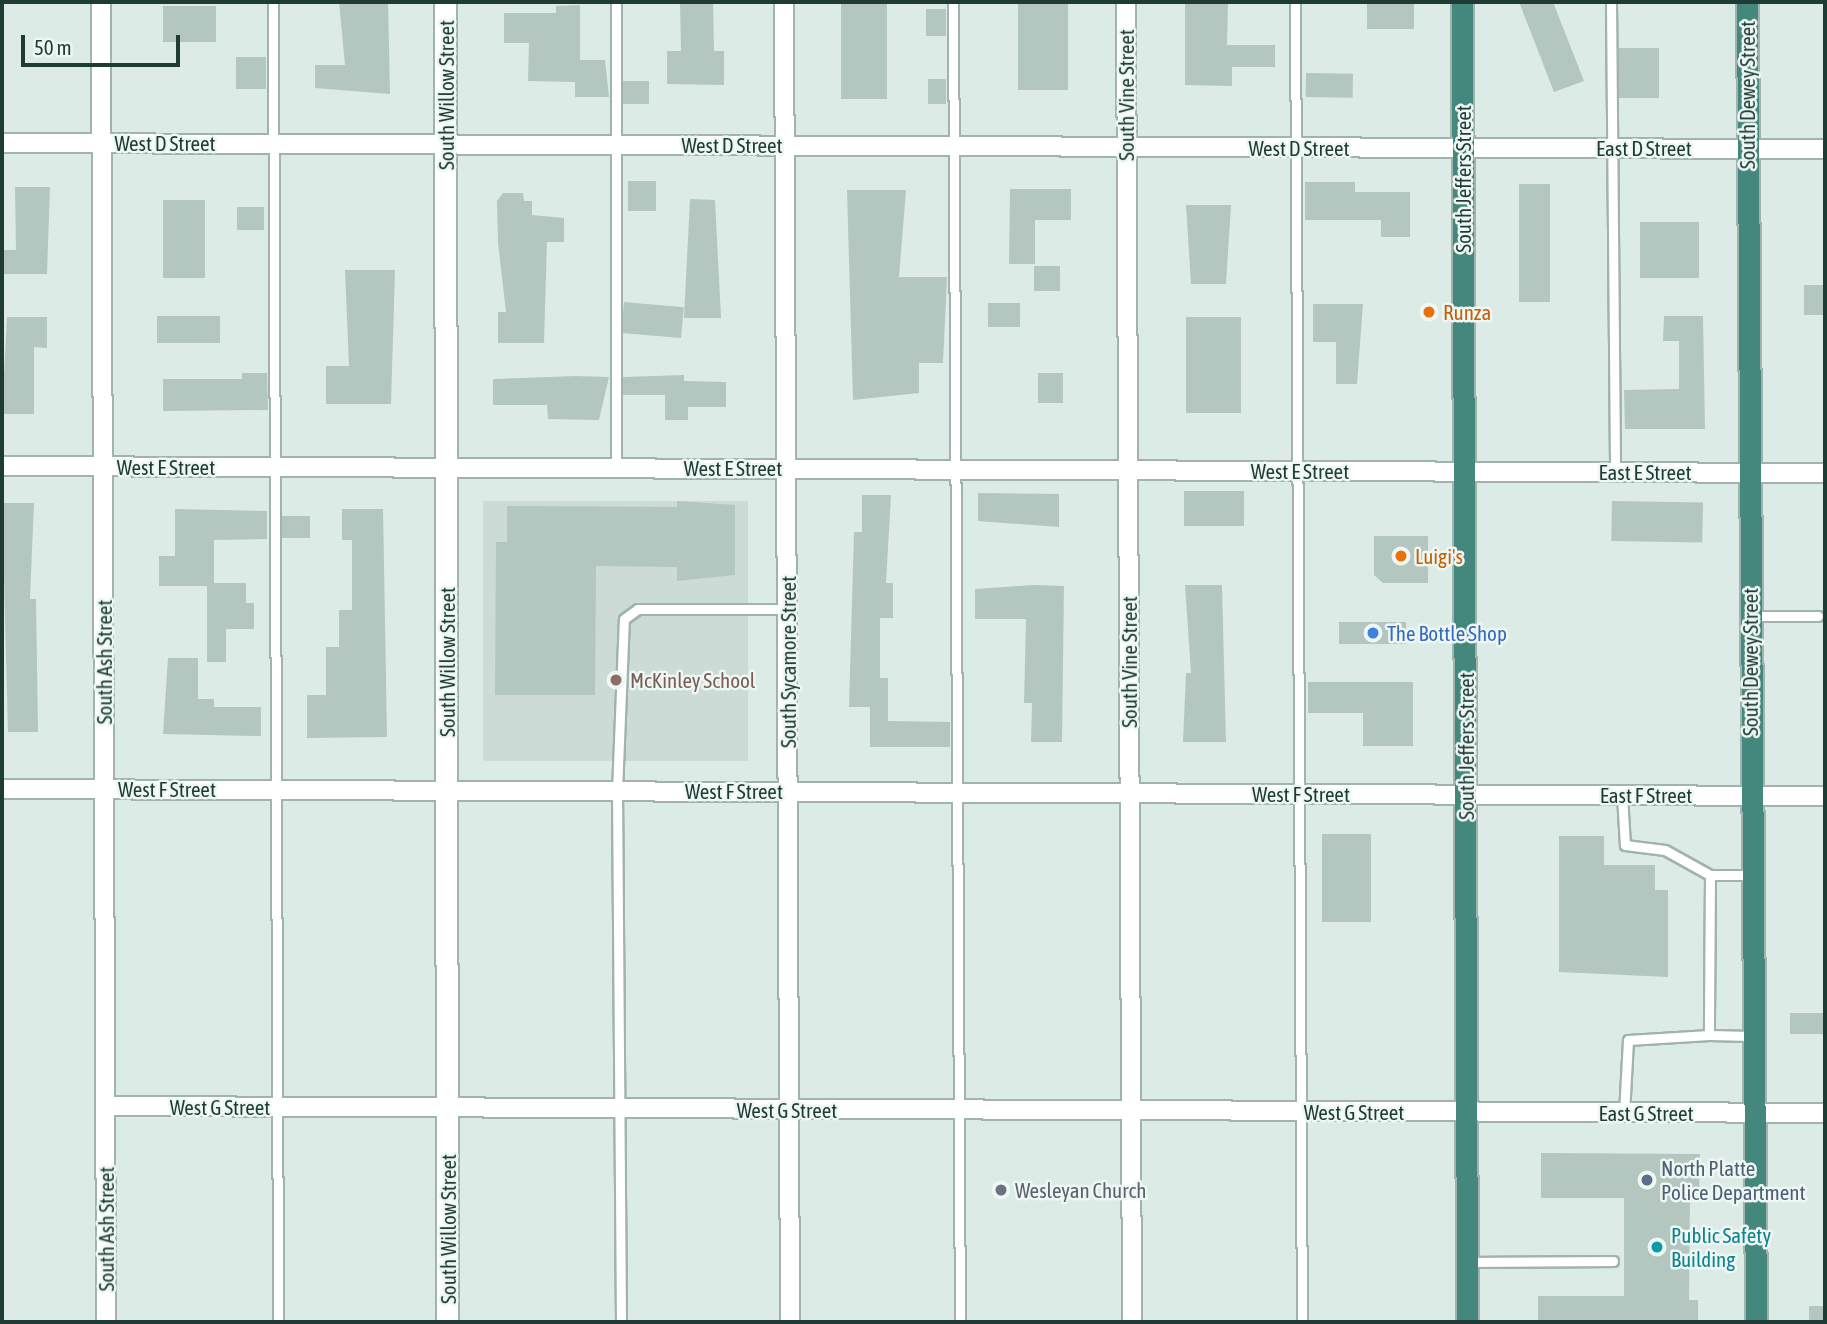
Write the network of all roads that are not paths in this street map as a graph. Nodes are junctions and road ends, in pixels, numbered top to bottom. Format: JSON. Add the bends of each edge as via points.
{"nodes":[{"id":1,"x":100,"y":2,"type":"edge"},
{"id":2,"x":273,"y":2,"type":"edge"},
{"id":3,"x":445,"y":2,"type":"edge"},
{"id":4,"x":615,"y":2,"type":"edge"},
{"id":5,"x":784,"y":2,"type":"edge"},
{"id":6,"x":953,"y":2,"type":"edge"},
{"id":7,"x":1126,"y":2,"type":"edge"},
{"id":8,"x":1295,"y":2,"type":"edge"},
{"id":9,"x":1462,"y":2,"type":"edge"},
{"id":10,"x":1611,"y":2,"type":"edge"},
{"id":11,"x":1747,"y":2,"type":"edge"},
{"id":12,"x":2,"y":143,"type":"edge"},
{"id":13,"x":101,"y":143,"type":"junction"},
{"id":14,"x":275,"y":144,"type":"junction"},
{"id":15,"x":447,"y":145,"type":"junction"},
{"id":16,"x":616,"y":145,"type":"junction"},
{"id":17,"x":786,"y":145,"type":"junction"},
{"id":18,"x":954,"y":146,"type":"junction"},
{"id":19,"x":1126,"y":147,"type":"junction"},
{"id":20,"x":1610,"y":147,"type":"junction"},
{"id":21,"x":1295,"y":148,"type":"junction"},
{"id":22,"x":1463,"y":148,"type":"junction"},
{"id":23,"x":1746,"y":149,"type":"junction"},
{"id":24,"x":1825,"y":149,"type":"edge"},
{"id":25,"x":2,"y":466,"type":"edge"},
{"id":26,"x":103,"y":466,"type":"junction"},
{"id":27,"x":275,"y":467,"type":"junction"},
{"id":28,"x":447,"y":467,"type":"junction"},
{"id":29,"x":616,"y":468,"type":"junction"},
{"id":30,"x":788,"y":468,"type":"junction"},
{"id":31,"x":957,"y":469,"type":"junction"},
{"id":32,"x":1128,"y":470,"type":"junction"},
{"id":33,"x":1295,"y":471,"type":"junction"},
{"id":34,"x":1465,"y":471,"type":"junction"},
{"id":35,"x":1615,"y":472,"type":"junction"},
{"id":36,"x":1749,"y":472,"type":"junction"},
{"id":37,"x":1825,"y":473,"type":"edge"},
{"id":38,"x":788,"y":609,"type":"junction"},
{"id":39,"x":1750,"y":616,"type":"junction"},
{"id":40,"x":1818,"y":617,"type":"dead end"},
{"id":41,"x":2,"y":789,"type":"edge"},
{"id":42,"x":105,"y":789,"type":"junction"},
{"id":43,"x":275,"y":790,"type":"junction"},
{"id":44,"x":447,"y":790,"type":"junction"},
{"id":45,"x":617,"y":791,"type":"junction"},
{"id":46,"x":788,"y":791,"type":"junction"},
{"id":47,"x":958,"y":792,"type":"junction"},
{"id":48,"x":1130,"y":793,"type":"junction"},
{"id":49,"x":1297,"y":794,"type":"junction"},
{"id":50,"x":1467,"y":794,"type":"junction"},
{"id":51,"x":1622,"y":795,"type":"junction"},
{"id":52,"x":1751,"y":796,"type":"junction"},
{"id":53,"x":1825,"y":796,"type":"edge"},
{"id":54,"x":1710,"y":875,"type":"junction"},
{"id":55,"x":1751,"y":875,"type":"junction"},
{"id":56,"x":1709,"y":1035,"type":"junction"},
{"id":57,"x":1751,"y":1036,"type":"junction"},
{"id":58,"x":107,"y":1106,"type":"junction"},
{"id":59,"x":274,"y":1107,"type":"junction"},
{"id":60,"x":619,"y":1108,"type":"junction"},
{"id":61,"x":448,"y":1110,"type":"junction"},
{"id":62,"x":788,"y":1110,"type":"junction"},
{"id":63,"x":959,"y":1110,"type":"junction"},
{"id":64,"x":1131,"y":1111,"type":"junction"},
{"id":65,"x":1300,"y":1111,"type":"junction"},
{"id":66,"x":1467,"y":1112,"type":"junction"},
{"id":67,"x":1624,"y":1113,"type":"junction"},
{"id":68,"x":1752,"y":1113,"type":"junction"},
{"id":69,"x":1825,"y":1113,"type":"edge"},
{"id":70,"x":1613,"y":1261,"type":"dead end"},
{"id":71,"x":1467,"y":1262,"type":"junction"},
{"id":72,"x":106,"y":1322,"type":"edge"},
{"id":73,"x":278,"y":1322,"type":"edge"},
{"id":74,"x":447,"y":1322,"type":"edge"},
{"id":75,"x":621,"y":1322,"type":"edge"},
{"id":76,"x":790,"y":1322,"type":"edge"},
{"id":77,"x":960,"y":1322,"type":"edge"},
{"id":78,"x":1132,"y":1322,"type":"edge"},
{"id":79,"x":1302,"y":1322,"type":"edge"},
{"id":80,"x":1466,"y":1322,"type":"edge"},
{"id":81,"x":1756,"y":1322,"type":"edge"}],
"edges":[{"from":1,"to":13,"type":"street","name":"South Ash Street"},
{"from":2,"to":14,"type":"lane"},
{"from":3,"to":15,"type":"main road","name":"South Willow Street"},
{"from":4,"to":16,"type":"lane"},
{"from":5,"to":17,"type":"street","name":"South Sycamore Street"},
{"from":6,"to":18,"type":"lane"},
{"from":7,"to":19,"type":"street","name":"South Vine Street"},
{"from":8,"to":21,"type":"lane"},
{"from":9,"to":22,"type":"highway","name":"South Jeffers Street"},
{"from":10,"to":20,"type":"lane"},
{"from":11,"to":23,"type":"highway","name":"South Dewey Street"},
{"from":12,"to":13,"type":"street","name":"West D Street"},
{"from":13,"to":14,"type":"street","name":"West D Street"},
{"from":13,"to":26,"type":"street","name":"South Ash Street"},
{"from":14,"to":15,"type":"street","name":"West D Street"},
{"from":14,"to":27,"type":"lane"},
{"from":15,"to":16,"type":"street","name":"West D Street"},
{"from":15,"to":28,"type":"main road","name":"South Willow Street"},
{"from":16,"to":17,"type":"street","name":"West D Street"},
{"from":16,"to":29,"type":"lane"},
{"from":17,"to":18,"type":"street","name":"West D Street"},
{"from":17,"to":30,"type":"street","name":"South Sycamore Street"},
{"from":18,"to":19,"type":"street","name":"West D Street"},
{"from":18,"to":31,"type":"lane"},
{"from":19,"to":21,"type":"street","name":"West D Street"},
{"from":19,"to":32,"type":"street","name":"South Vine Street"},
{"from":20,"to":22,"type":"street","name":"East D Street"},
{"from":20,"to":23,"type":"street","name":"East D Street"},
{"from":20,"to":35,"type":"lane"},
{"from":21,"to":22,"type":"street","name":"West D Street"},
{"from":21,"to":33,"type":"lane"},
{"from":22,"to":34,"type":"highway","name":"South Jeffers Street"},
{"from":23,"to":24,"type":"street","name":"East D Street"},
{"from":23,"to":36,"type":"highway","name":"South Dewey Street"},
{"from":25,"to":26,"type":"street","name":"West E Street"},
{"from":26,"to":27,"type":"street","name":"West E Street"},
{"from":26,"to":42,"type":"street","name":"South Ash Street"},
{"from":27,"to":28,"type":"street","name":"West E Street"},
{"from":27,"to":43,"type":"lane"},
{"from":28,"to":29,"type":"street","name":"West E Street"},
{"from":28,"to":44,"type":"main road","name":"South Willow Street"},
{"from":29,"to":30,"type":"street","name":"West E Street"},
{"from":30,"to":31,"type":"street","name":"West E Street"},
{"from":30,"to":38,"type":"street","name":"South Sycamore Street"},
{"from":31,"to":32,"type":"street","name":"West E Street"},
{"from":31,"to":47,"type":"lane"},
{"from":32,"to":33,"type":"street","name":"West E Street"},
{"from":32,"to":48,"type":"street","name":"South Vine Street"},
{"from":33,"to":34,"type":"street","name":"West E Street"},
{"from":33,"to":49,"type":"lane"},
{"from":34,"to":35,"type":"street","name":"East E Street"},
{"from":34,"to":50,"type":"highway","name":"South Jeffers Street"},
{"from":35,"to":36,"type":"street","name":"East E Street"},
{"from":36,"to":37,"type":"street","name":"East E Street"},
{"from":36,"to":39,"type":"highway","name":"South Dewey Street"},
{"from":38,"to":45,"type":"lane","via":[[627,614]]},
{"from":38,"to":46,"type":"street","name":"South Sycamore Street"},
{"from":39,"to":40,"type":"lane"},
{"from":39,"to":52,"type":"highway","name":"South Dewey Street"},
{"from":41,"to":42,"type":"street","name":"West F Street"},
{"from":42,"to":43,"type":"street","name":"West F Street"},
{"from":42,"to":58,"type":"street","name":"South Ash Street"},
{"from":43,"to":44,"type":"street","name":"West F Street"},
{"from":43,"to":59,"type":"lane"},
{"from":44,"to":45,"type":"street","name":"West F Street"},
{"from":44,"to":61,"type":"main road","name":"South Willow Street"},
{"from":45,"to":46,"type":"street","name":"West F Street"},
{"from":45,"to":60,"type":"lane"},
{"from":46,"to":47,"type":"street","name":"West F Street"},
{"from":46,"to":62,"type":"street","name":"South Sycamore Street"},
{"from":47,"to":48,"type":"street","name":"West F Street"},
{"from":47,"to":63,"type":"lane"},
{"from":48,"to":49,"type":"street","name":"West F Street"},
{"from":48,"to":64,"type":"street","name":"South Vine Street"},
{"from":49,"to":50,"type":"street","name":"West F Street"},
{"from":49,"to":65,"type":"lane"},
{"from":50,"to":51,"type":"street","name":"East F Street"},
{"from":50,"to":66,"type":"highway","name":"South Jeffers Street"},
{"from":51,"to":52,"type":"street","name":"East F Street"},
{"from":51,"to":54,"type":"lane","via":[[1625,845],[1665,850]]},
{"from":52,"to":53,"type":"street","name":"East F Street"},
{"from":52,"to":55,"type":"highway","name":"South Dewey Street"},
{"from":54,"to":55,"type":"lane"},
{"from":54,"to":56,"type":"lane"},
{"from":55,"to":57,"type":"highway","name":"South Dewey Street"},
{"from":56,"to":57,"type":"lane"},
{"from":56,"to":67,"type":"lane","via":[[1628,1040]]},
{"from":57,"to":68,"type":"highway","name":"South Dewey Street"},
{"from":58,"to":59,"type":"street","name":"West G Street"},
{"from":58,"to":72,"type":"street","name":"South Ash Street"},
{"from":59,"to":61,"type":"street","name":"West G Street"},
{"from":59,"to":73,"type":"lane"},
{"from":60,"to":61,"type":"street","name":"West G Street"},
{"from":60,"to":62,"type":"street","name":"West G Street"},
{"from":60,"to":75,"type":"lane"},
{"from":61,"to":74,"type":"main road","name":"South Willow Street"},
{"from":62,"to":63,"type":"street","name":"West G Street"},
{"from":62,"to":76,"type":"street","name":"South Sycamore Street"},
{"from":63,"to":64,"type":"street","name":"West G Street"},
{"from":63,"to":77,"type":"lane"},
{"from":64,"to":65,"type":"street","name":"West G Street"},
{"from":64,"to":78,"type":"street","name":"South Vine Street"},
{"from":65,"to":66,"type":"street","name":"West G Street"},
{"from":65,"to":79,"type":"lane"},
{"from":66,"to":67,"type":"street","name":"East G Street"},
{"from":66,"to":71,"type":"highway","name":"South Jeffers Street"},
{"from":67,"to":68,"type":"street","name":"East G Street"},
{"from":68,"to":69,"type":"street","name":"East G Street"},
{"from":68,"to":81,"type":"highway","name":"South Dewey Street"},
{"from":70,"to":71,"type":"lane"},
{"from":71,"to":80,"type":"highway","name":"South Jeffers Street"}]}
